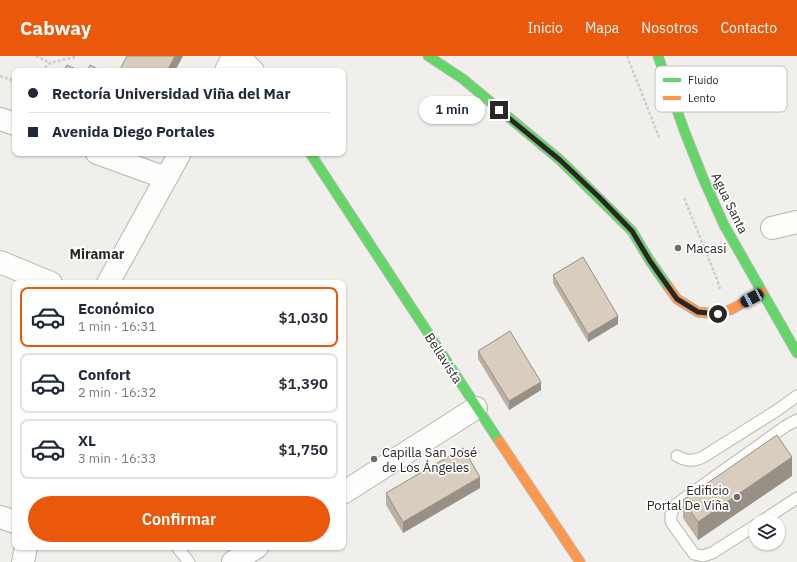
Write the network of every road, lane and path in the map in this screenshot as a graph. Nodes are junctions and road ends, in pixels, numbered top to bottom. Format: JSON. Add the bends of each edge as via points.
{"nodes":[{"id":1,"x":36,"y":56,"type":"edge"},
{"id":2,"x":233,"y":56,"type":"edge"},
{"id":3,"x":238,"y":56,"type":"edge"},
{"id":4,"x":428,"y":56,"type":"edge"},
{"id":5,"x":658,"y":56,"type":"edge"},
{"id":6,"x":75,"y":57,"type":"edge"},
{"id":7,"x":50,"y":63,"type":"junction"},
{"id":8,"x":662,"y":66,"type":"edge"},
{"id":9,"x":44,"y":68,"type":"edge"},
{"id":10,"x":227,"y":68,"type":"edge"},
{"id":11,"x":250,"y":68,"type":"edge"},
{"id":12,"x":0,"y":76,"type":"edge"},
{"id":13,"x":12,"y":79,"type":"edge"},
{"id":14,"x":678,"y":112,"type":"edge"},
{"id":15,"x":0,"y":119,"type":"edge"},
{"id":16,"x":12,"y":123,"type":"edge"},
{"id":17,"x":105,"y":156,"type":"edge"},
{"id":18,"x":178,"y":156,"type":"edge"},
{"id":19,"x":312,"y":156,"type":"edge"},
{"id":20,"x":166,"y":178,"type":"junction"},
{"id":21,"x":797,"y":222,"type":"edge"},
{"id":22,"x":772,"y":228,"type":"dead end"},
{"id":23,"x":0,"y":262,"type":"edge"},
{"id":24,"x":45,"y":280,"type":"edge"},
{"id":25,"x":110,"y":280,"type":"edge"},
{"id":26,"x":762,"y":292,"type":"junction"},
{"id":27,"x":797,"y":353,"type":"edge"},
{"id":28,"x":797,"y":396,"type":"edge"},
{"id":29,"x":476,"y":408,"type":"junction"},
{"id":30,"x":797,"y":420,"type":"edge"},
{"id":31,"x":677,"y":456,"type":"dead end"},
{"id":32,"x":346,"y":490,"type":"edge"},
{"id":33,"x":797,"y":498,"type":"edge"},
{"id":34,"x":773,"y":514,"type":"edge"},
{"id":35,"x":0,"y":516,"type":"edge"},
{"id":36,"x":12,"y":521,"type":"edge"},
{"id":37,"x":749,"y":529,"type":"edge"},
{"id":38,"x":25,"y":550,"type":"edge"},
{"id":39,"x":179,"y":550,"type":"edge"},
{"id":40,"x":252,"y":550,"type":"edge"},
{"id":41,"x":23,"y":562,"type":"edge"},
{"id":42,"x":189,"y":562,"type":"edge"},
{"id":43,"x":234,"y":562,"type":"edge"},
{"id":44,"x":580,"y":562,"type":"edge"}],
"edges":[{"from":1,"to":7,"type":"path"},
{"from":2,"to":10,"type":"street"},
{"from":3,"to":11,"type":"street"},
{"from":4,"to":26,"type":"street","via":[[536,140],[600,198],[632,231],[677,299],[698,312],[718,314]]},
{"from":5,"to":8,"type":"street","name":"Agua Santa"},
{"from":6,"to":7,"type":"path"},
{"from":7,"to":9,"type":"path"},
{"from":12,"to":13,"type":"path"},
{"from":14,"to":26,"type":"street","name":"Agua Santa","via":[[724,225]]},
{"from":15,"to":16,"type":"street"},
{"from":17,"to":20,"type":"street"},
{"from":18,"to":20,"type":"street"},
{"from":19,"to":29,"type":"street","name":"Bellavista"},
{"from":20,"to":25,"type":"street"},
{"from":21,"to":22,"type":"street"},
{"from":23,"to":24,"type":"street"},
{"from":26,"to":27,"type":"street","name":"Agua Santa"},
{"from":28,"to":31,"type":"lane","via":[[703,457],[692,461]]},
{"from":29,"to":32,"type":"street"},
{"from":29,"to":44,"type":"street","name":"Bellavista"},
{"from":30,"to":37,"type":"lane","via":[[675,505],[671,514],[671,522],[694,554],[703,556]]},
{"from":33,"to":34,"type":"lane"},
{"from":35,"to":36,"type":"street"},
{"from":38,"to":41,"type":"street"},
{"from":39,"to":42,"type":"lane"},
{"from":40,"to":43,"type":"street"}]}
